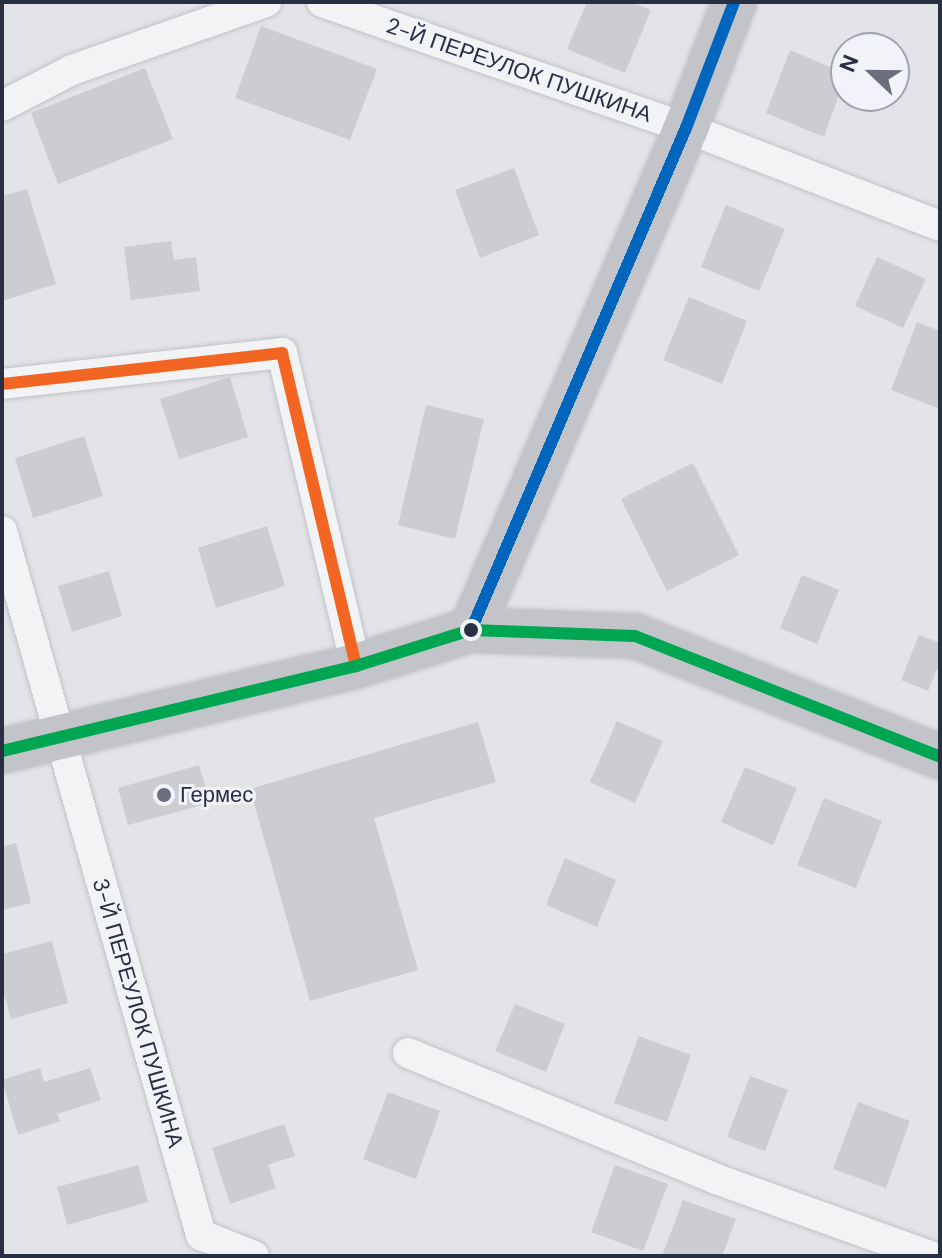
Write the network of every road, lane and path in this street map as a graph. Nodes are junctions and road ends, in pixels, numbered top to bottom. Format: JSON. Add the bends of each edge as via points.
{"nodes":[{"id":1,"x":266,"y":2,"type":"edge"},
{"id":2,"x":322,"y":2,"type":"edge"},
{"id":3,"x":734,"y":2,"type":"edge"},
{"id":4,"x":2,"y":106,"type":"edge"},
{"id":5,"x":686,"y":128,"type":"junction"},
{"id":6,"x":940,"y":226,"type":"edge"},
{"id":7,"x":2,"y":384,"type":"edge"},
{"id":8,"x":2,"y":531,"type":"edge"},
{"id":9,"x":471,"y":630,"type":"junction"},
{"id":10,"x":356,"y":666,"type":"junction"},
{"id":11,"x":58,"y":735,"type":"junction"},
{"id":12,"x":2,"y":751,"type":"edge"},
{"id":13,"x":940,"y":757,"type":"edge"},
{"id":14,"x":408,"y":1053,"type":"dead end"},
{"id":15,"x":254,"y":1256,"type":"edge"},
{"id":16,"x":930,"y":1256,"type":"edge"}],
"edges":[{"from":1,"to":4,"type":"street","via":[[72,70]]},
{"from":2,"to":5,"type":"street","name":"2-Й ПЕРЕУЛОК ПУШКИНА"},
{"from":3,"to":5,"type":"street"},
{"from":5,"to":6,"type":"street","name":"2-Й ПЕРЕУЛОК ПУШКИНА"},
{"from":5,"to":9,"type":"street"},
{"from":7,"to":10,"type":"street","via":[[282,353]]},
{"from":8,"to":11,"type":"street"},
{"from":9,"to":10,"type":"street"},
{"from":9,"to":13,"type":"street","via":[[635,636]]},
{"from":10,"to":11,"type":"street"},
{"from":11,"to":12,"type":"street"},
{"from":11,"to":15,"type":"street","name":"3-Й ПЕРЕУЛОК ПУШКИНА","via":[[201,1235]]},
{"from":14,"to":16,"type":"street","via":[[716,1179]]}]}
